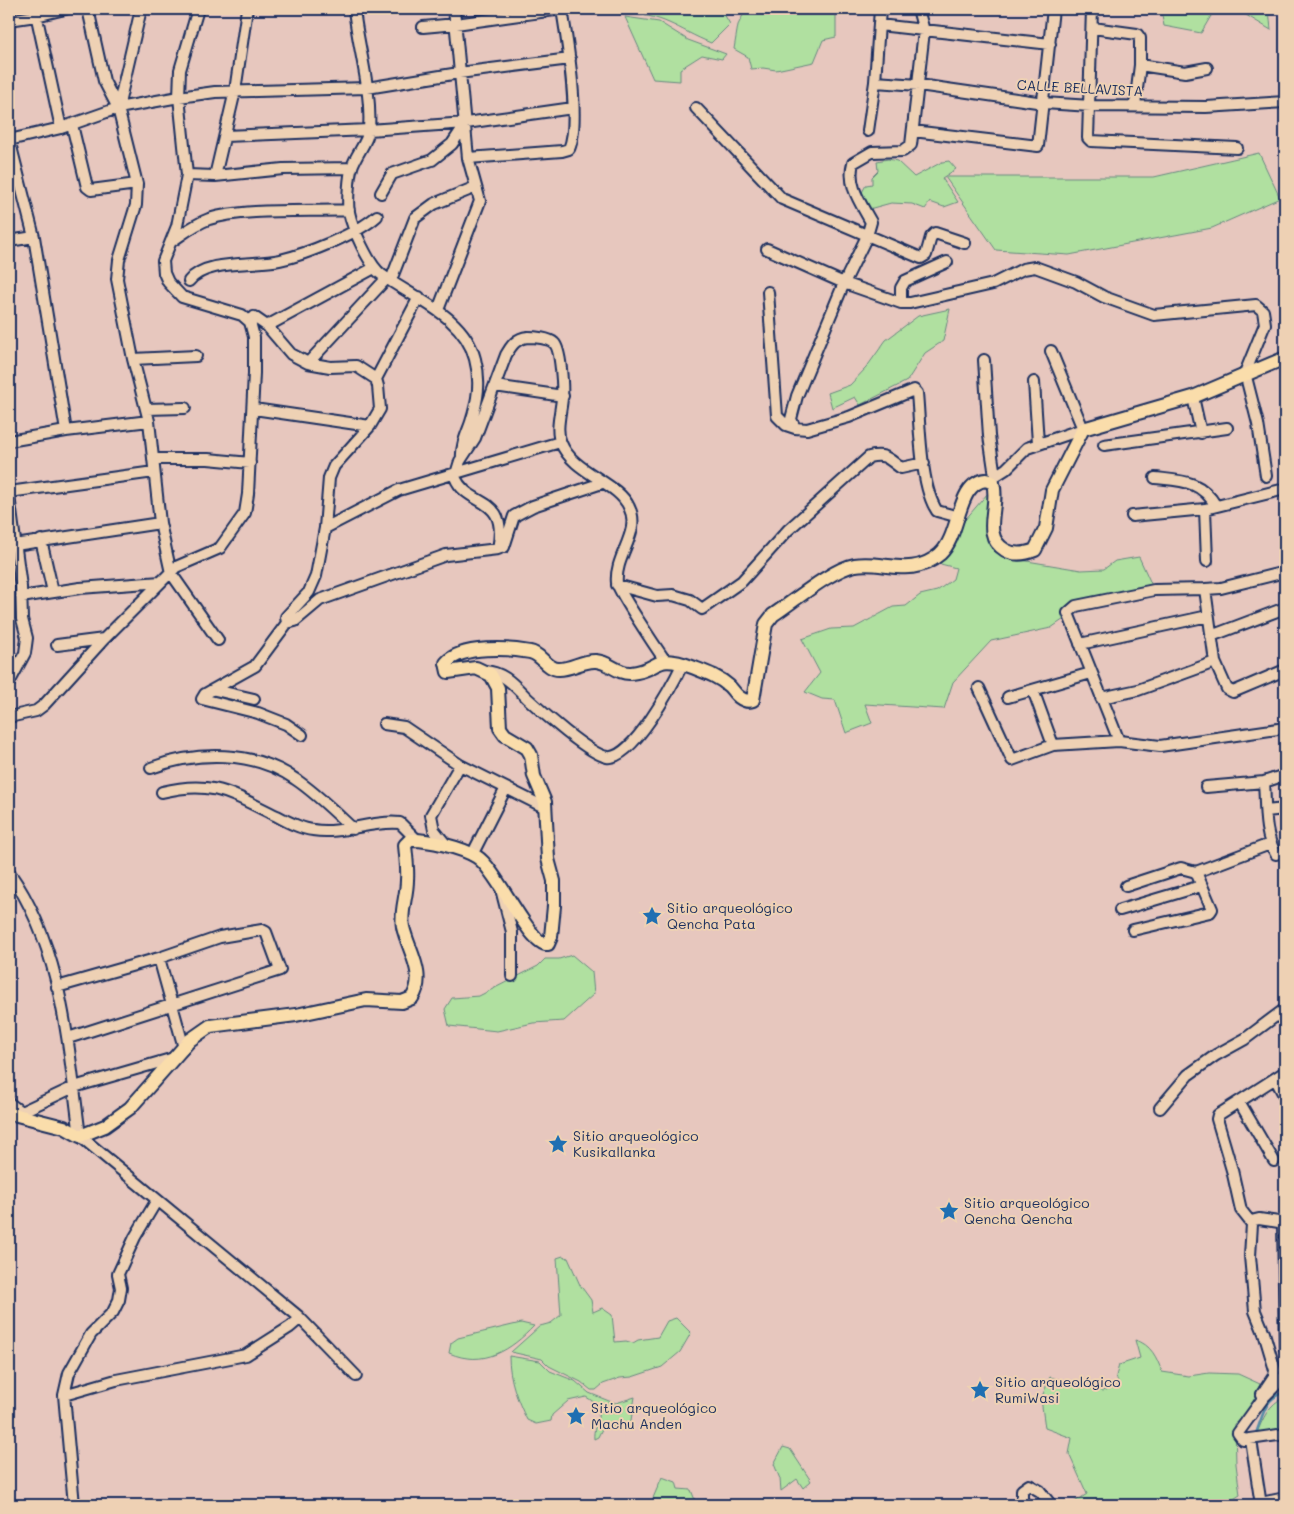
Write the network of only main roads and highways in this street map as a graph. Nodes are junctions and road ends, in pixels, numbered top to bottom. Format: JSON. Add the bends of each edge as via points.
{"nodes":[{"id":1,"x":1285,"y":358,"type":"edge"},
{"id":2,"x":20,"y":1114,"type":"edge"}],
"edges":[{"from":1,"to":2,"type":"main road","via":[[1194,397],[1086,428],[1052,490],[1046,528],[1035,550],[1026,554],[1008,552],[994,540],[991,530],[994,479],[981,480],[973,485],[964,495],[956,528],[940,554],[928,562],[896,569],[854,566],[839,571],[773,615],[764,630],[753,700],[749,702],[722,681],[683,663],[664,660],[629,674],[597,661],[553,668],[531,652],[491,650],[463,653],[450,659],[446,663],[448,672],[476,668],[491,675],[498,688],[500,728],[505,735],[527,748],[546,808],[548,859],[554,880],[548,944],[533,937],[490,870],[478,857],[447,846],[410,840],[405,845],[407,881],[403,917],[417,970],[418,983],[412,998],[402,1002],[366,1000],[296,1015],[210,1026],[190,1040],[130,1108],[105,1126],[80,1136],[64,1127]]}]}
